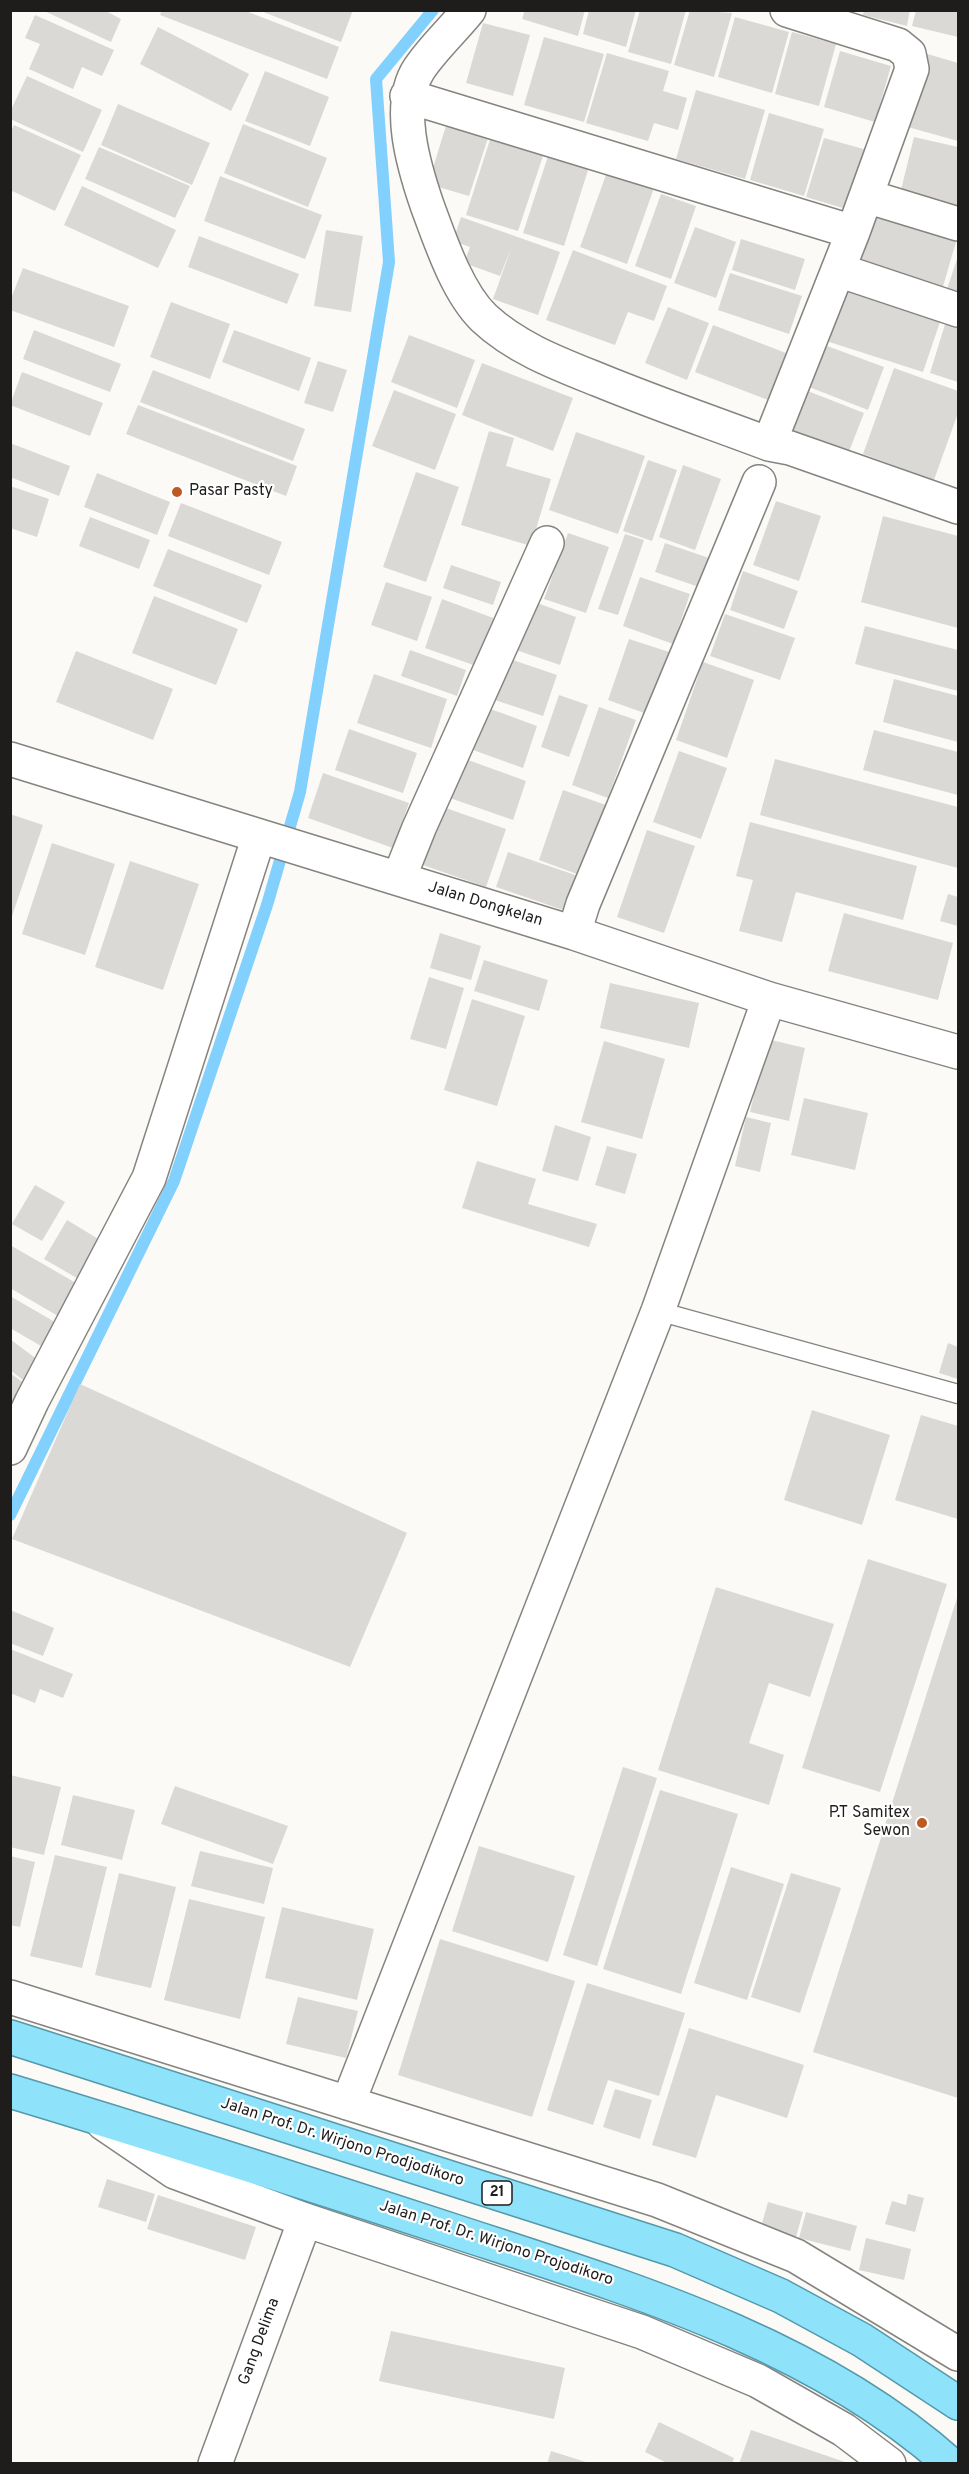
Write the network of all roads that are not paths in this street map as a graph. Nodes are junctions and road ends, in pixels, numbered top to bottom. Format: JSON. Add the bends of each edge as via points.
{"nodes":[{"id":1,"x":469,"y":10,"type":"edge"},
{"id":2,"x":787,"y":10,"type":"edge"},
{"id":3,"x":407,"y":96,"type":"junction"},
{"id":4,"x":866,"y":196,"type":"junction"},
{"id":5,"x":958,"y":224,"type":"edge"},
{"id":6,"x":853,"y":232,"type":"junction"},
{"id":7,"x":838,"y":270,"type":"junction"},
{"id":8,"x":958,"y":310,"type":"edge"},
{"id":9,"x":770,"y":444,"type":"junction"},
{"id":10,"x":759,"y":482,"type":"dead end"},
{"id":11,"x":958,"y":507,"type":"edge"},
{"id":12,"x":547,"y":543,"type":"dead end"},
{"id":13,"x":10,"y":759,"type":"edge"},
{"id":14,"x":259,"y":836,"type":"junction"},
{"id":15,"x":399,"y":878,"type":"junction"},
{"id":16,"x":574,"y":933,"type":"junction"},
{"id":17,"x":769,"y":999,"type":"junction"},
{"id":18,"x":958,"y":1052,"type":"edge"},
{"id":19,"x":658,"y":1311,"type":"junction"},
{"id":20,"x":958,"y":1394,"type":"edge"},
{"id":21,"x":10,"y":1448,"type":"edge"},
{"id":22,"x":10,"y":1997,"type":"edge"},
{"id":23,"x":10,"y":2037,"type":"edge"},
{"id":24,"x":10,"y":2091,"type":"edge"},
{"id":25,"x":348,"y":2103,"type":"junction"},
{"id":26,"x":93,"y":2116,"type":"junction"},
{"id":27,"x":305,"y":2220,"type":"junction"},
{"id":28,"x":958,"y":2354,"type":"edge"},
{"id":29,"x":958,"y":2403,"type":"edge"},
{"id":30,"x":216,"y":2463,"type":"edge"},
{"id":31,"x":889,"y":2463,"type":"edge"},
{"id":32,"x":950,"y":2463,"type":"edge"}],
"edges":[{"from":1,"to":3,"type":"street","via":[[418,70]]},
{"from":2,"to":4,"type":"street","via":[[898,45],[909,54],[912,69]]},
{"from":3,"to":6,"type":"street"},
{"from":3,"to":9,"type":"street","via":[[410,135],[422,189],[456,273],[483,317],[512,339],[558,363]]},
{"from":4,"to":5,"type":"street"},
{"from":4,"to":6,"type":"street"},
{"from":6,"to":7,"type":"street"},
{"from":7,"to":8,"type":"street"},
{"from":7,"to":9,"type":"street"},
{"from":9,"to":11,"type":"street"},
{"from":10,"to":16,"type":"street"},
{"from":12,"to":15,"type":"street"},
{"from":13,"to":14,"type":"street","name":"Jalan Dongkelan"},
{"from":14,"to":15,"type":"street","name":"Jalan Dongkelan"},
{"from":14,"to":21,"type":"street","via":[[149,1178]]},
{"from":15,"to":16,"type":"street","name":"Jalan Dongkelan"},
{"from":16,"to":17,"type":"street","name":"Jalan Dongkelan"},
{"from":17,"to":18,"type":"street","name":"Jalan Dongkelan"},
{"from":17,"to":19,"type":"street"},
{"from":19,"to":20,"type":"lane"},
{"from":19,"to":25,"type":"street"},
{"from":22,"to":25,"type":"street"},
{"from":23,"to":29,"type":"highway","name":"Jalan Prof. Dr. Wirjono Prodjodikoro","number":"21","via":[[675,2250],[811,2312],[862,2340]]},
{"from":24,"to":26,"type":"highway","name":"Jalan Prof. Dr. Wirjono Projodikoro"},
{"from":25,"to":28,"type":"street","via":[[657,2200],[786,2252]]},
{"from":26,"to":27,"type":"street","via":[[175,2172]]},
{"from":26,"to":32,"type":"highway","name":"Jalan Prof. Dr. Wirjono Projodikoro","via":[[636,2290],[808,2365],[922,2439]]},
{"from":27,"to":30,"type":"street","name":"Gang Delima"},
{"from":27,"to":31,"type":"street","via":[[642,2332],[758,2380],[844,2430]]}]}
